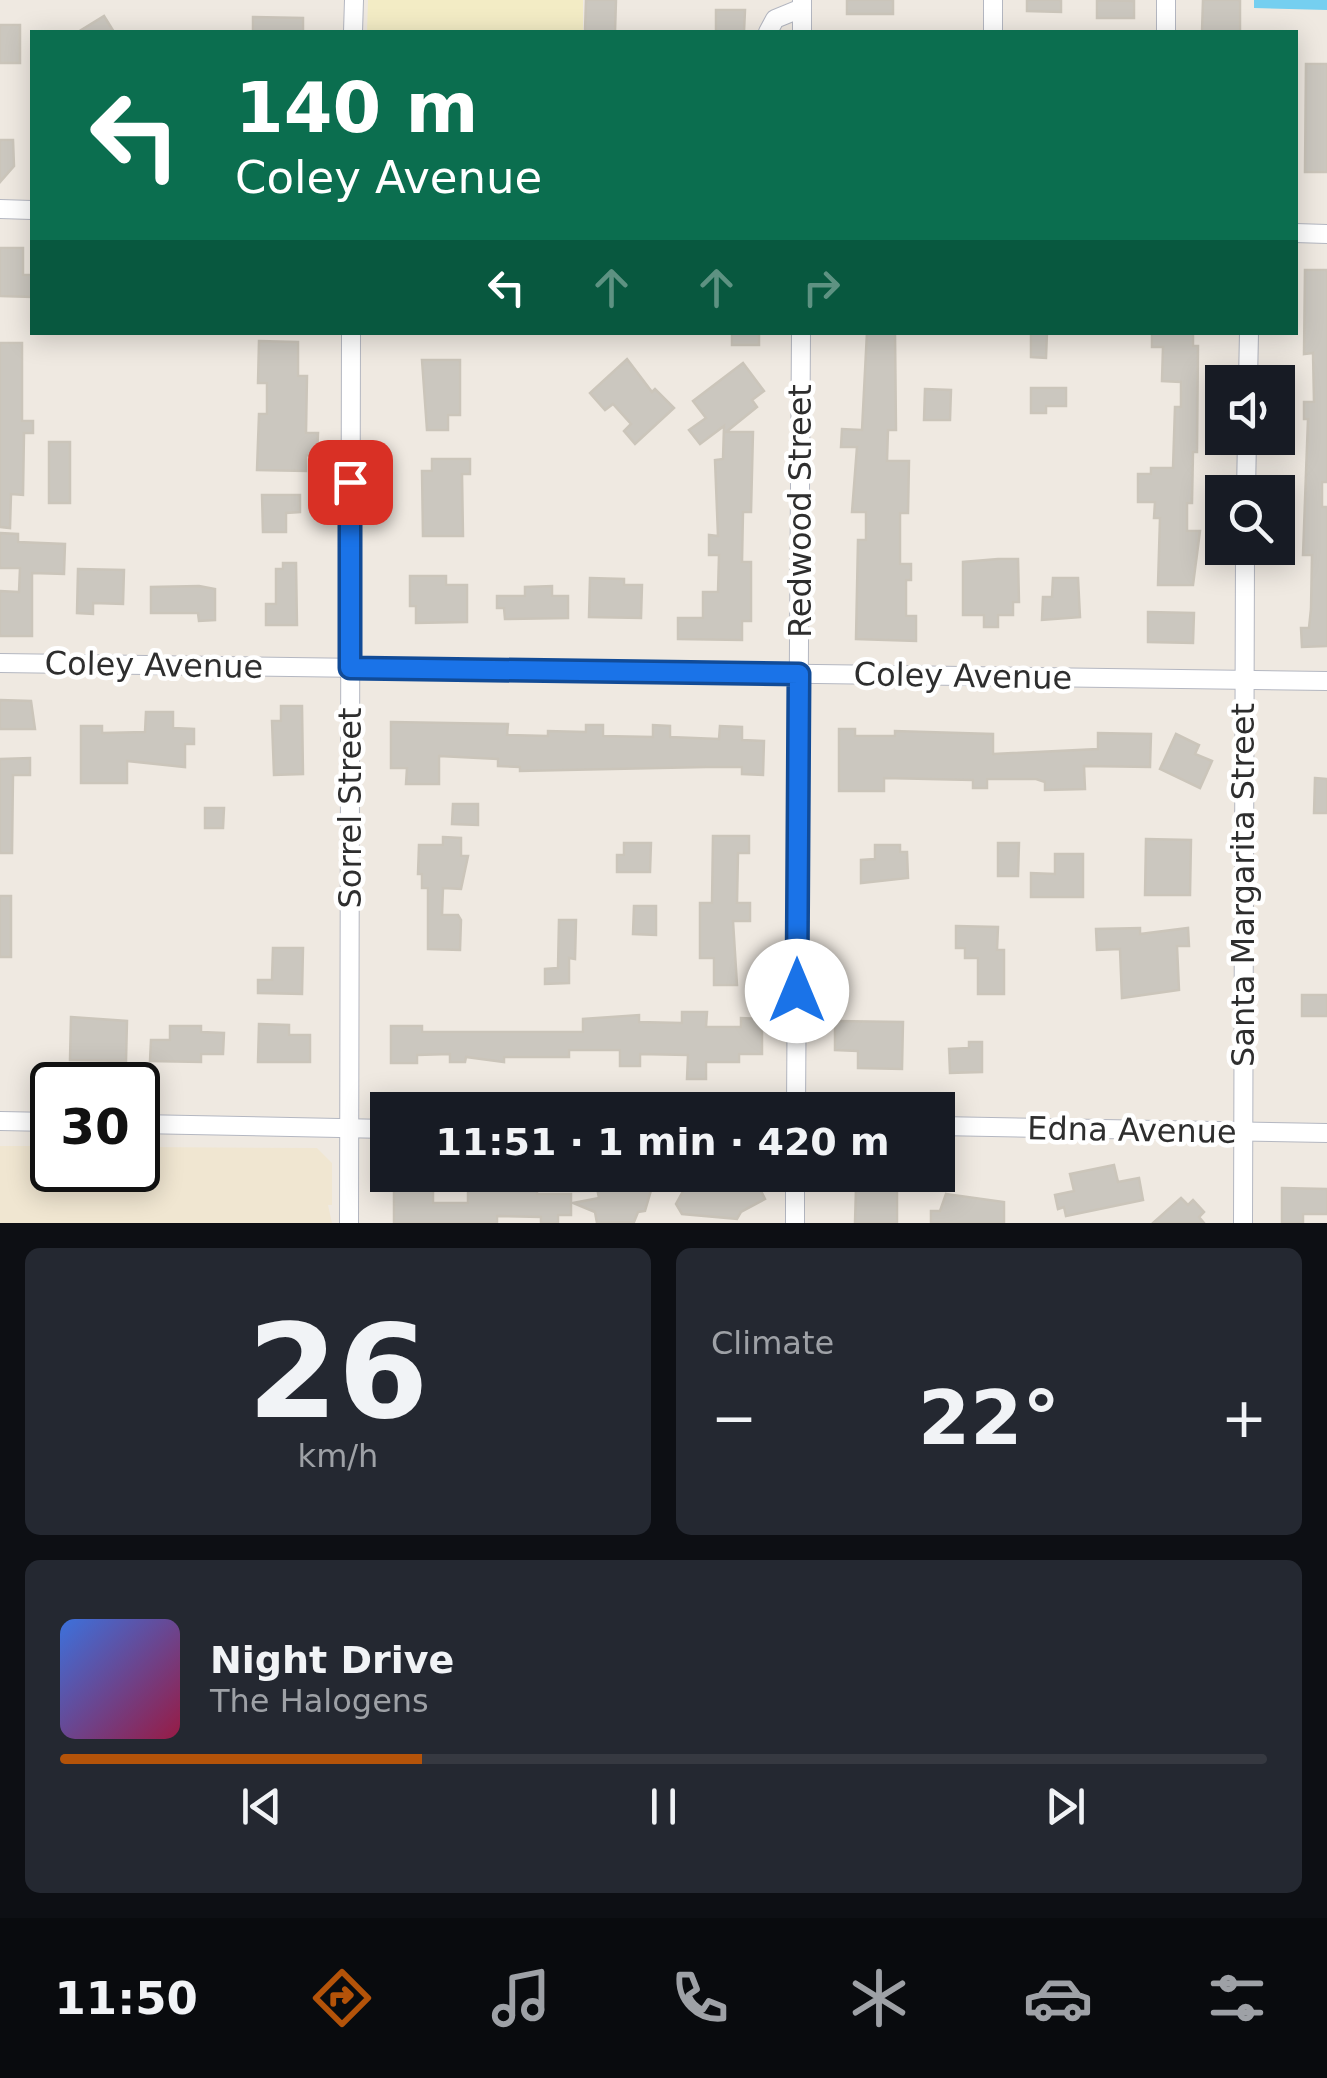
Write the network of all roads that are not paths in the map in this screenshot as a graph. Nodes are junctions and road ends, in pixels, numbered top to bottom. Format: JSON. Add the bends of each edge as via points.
{"nodes":[{"id":1,"x":354,"y":0,"type":"edge"},
{"id":2,"x":993,"y":0,"type":"edge"},
{"id":3,"x":1166,"y":0,"type":"edge"},
{"id":4,"x":802,"y":4,"type":"edge"},
{"id":5,"x":354,"y":30,"type":"edge"},
{"id":6,"x":769,"y":30,"type":"edge"},
{"id":7,"x":802,"y":30,"type":"edge"},
{"id":8,"x":993,"y":30,"type":"edge"},
{"id":9,"x":1166,"y":30,"type":"edge"},
{"id":10,"x":0,"y":210,"type":"edge"},
{"id":11,"x":30,"y":210,"type":"edge"},
{"id":12,"x":1298,"y":234,"type":"edge"},
{"id":13,"x":1327,"y":234,"type":"edge"},
{"id":14,"x":351,"y":335,"type":"edge"},
{"id":15,"x":801,"y":335,"type":"edge"},
{"id":16,"x":1250,"y":335,"type":"edge"},
{"id":17,"x":1249,"y":365,"type":"edge"},
{"id":18,"x":1245,"y":565,"type":"edge"},
{"id":19,"x":0,"y":662,"type":"edge"},
{"id":20,"x":350,"y":668,"type":"junction"},
{"id":21,"x":799,"y":674,"type":"junction"},
{"id":22,"x":1242,"y":680,"type":"junction"},
{"id":23,"x":1327,"y":681,"type":"edge"},
{"id":24,"x":796,"y":1092,"type":"edge"},
{"id":25,"x":0,"y":1121,"type":"edge"},
{"id":26,"x":30,"y":1122,"type":"edge"},
{"id":27,"x":160,"y":1125,"type":"edge"},
{"id":28,"x":955,"y":1126,"type":"edge"},
{"id":29,"x":370,"y":1128,"type":"edge"},
{"id":30,"x":350,"y":1129,"type":"junction"},
{"id":31,"x":1327,"y":1132,"type":"edge"},
{"id":32,"x":1243,"y":1133,"type":"junction"},
{"id":33,"x":796,"y":1192,"type":"edge"},
{"id":34,"x":349,"y":1223,"type":"edge"},
{"id":35,"x":795,"y":1223,"type":"edge"},
{"id":36,"x":1243,"y":1223,"type":"edge"}],
"edges":[{"from":1,"to":5,"type":"street"},
{"from":2,"to":8,"type":"street"},
{"from":3,"to":9,"type":"street"},
{"from":4,"to":6,"type":"street"},
{"from":4,"to":7,"type":"street"},
{"from":10,"to":11,"type":"street"},
{"from":12,"to":13,"type":"street"},
{"from":14,"to":20,"type":"street","name":"Sorrel Street"},
{"from":15,"to":21,"type":"street","name":"Redwood Street"},
{"from":16,"to":17,"type":"street"},
{"from":18,"to":22,"type":"street","name":"Santa Margarita Street"},
{"from":19,"to":20,"type":"street","name":"Coley Avenue"},
{"from":20,"to":21,"type":"street","name":"Coley Avenue"},
{"from":20,"to":30,"type":"street","name":"Sorrel Street"},
{"from":21,"to":22,"type":"street","name":"Coley Avenue"},
{"from":21,"to":24,"type":"street","name":"Redwood Street"},
{"from":22,"to":23,"type":"street","name":"Coley Avenue"},
{"from":22,"to":32,"type":"street","name":"Santa Margarita Street"},
{"from":25,"to":26,"type":"street"},
{"from":27,"to":30,"type":"street"},
{"from":28,"to":32,"type":"street","name":"Edna Avenue"},
{"from":29,"to":30,"type":"street"},
{"from":30,"to":34,"type":"street","name":"Sorrel Street"},
{"from":31,"to":32,"type":"street","name":"Edna Avenue"},
{"from":32,"to":36,"type":"street","name":"Santa Margarita Street"},
{"from":33,"to":35,"type":"street"}]}
